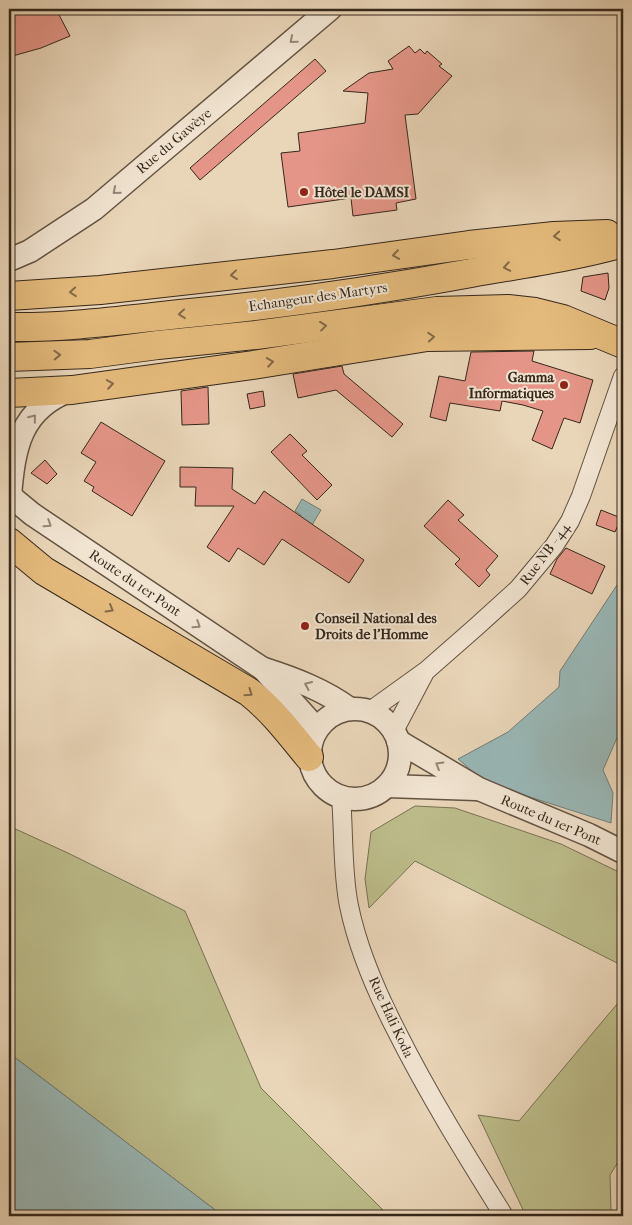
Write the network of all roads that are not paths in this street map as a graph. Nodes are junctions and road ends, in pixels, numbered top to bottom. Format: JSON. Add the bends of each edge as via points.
{"nodes":[{"id":1,"x":330,"y":9,"type":"edge"},
{"id":2,"x":623,"y":232,"type":"edge"},
{"id":3,"x":623,"y":243,"type":"edge"},
{"id":4,"x":9,"y":260,"type":"edge"},
{"id":5,"x":9,"y":296,"type":"edge"},
{"id":6,"x":9,"y":327,"type":"edge"},
{"id":7,"x":612,"y":340,"type":"edge"},
{"id":8,"x":9,"y":357,"type":"edge"},
{"id":9,"x":623,"y":376,"type":"edge"},
{"id":10,"x":72,"y":390,"type":"junction"},
{"id":11,"x":9,"y":393,"type":"edge"},
{"id":12,"x":9,"y":496,"type":"edge"},
{"id":13,"x":9,"y":542,"type":"edge"},
{"id":14,"x":263,"y":669,"type":"junction"},
{"id":15,"x":427,"y":670,"type":"junction"},
{"id":16,"x":360,"y":710,"type":"junction"},
{"id":17,"x":317,"y":729,"type":"junction"},
{"id":18,"x":396,"y":736,"type":"junction"},
{"id":19,"x":309,"y":757,"type":"junction"},
{"id":20,"x":386,"y":786,"type":"junction"},
{"id":21,"x":479,"y":789,"type":"junction"},
{"id":22,"x":341,"y":797,"type":"junction"},
{"id":23,"x":623,"y":852,"type":"edge"},
{"id":24,"x":504,"y":1216,"type":"edge"}],
"edges":[{"from":1,"to":4,"type":"street","name":"Rue du Gawèye","one_way":true,"via":[[94,209]]},
{"from":2,"to":5,"type":"main road","one_way":true,"via":[[469,245],[100,290]]},
{"from":3,"to":6,"type":"main road","name":"Echangeur des Martyrs","one_way":true,"via":[[369,291],[247,308],[93,323]]},
{"from":8,"to":7,"type":"main road","name":"Echangeur des Martyrs","one_way":true,"via":[[90,354],[437,311],[508,309],[535,312],[563,318]]},
{"from":10,"to":7,"type":"main road","one_way":true,"via":[[427,337]]},
{"from":9,"to":15,"type":"street","name":"Rue NB - 44","via":[[581,496],[554,546],[518,589]]},
{"from":10,"to":11,"type":"main road"},
{"from":12,"to":10,"type":"street","one_way":true,"via":[[12,463],[24,430],[46,404]]},
{"from":12,"to":14,"type":"street","name":"Route du 1er Pont","one_way":true},
{"from":13,"to":19,"type":"main road","one_way":true,"via":[[44,571],[249,692],[265,704]]},
{"from":16,"to":14,"type":"street","name":"Route du 1er Pont","one_way":true,"via":[[293,678]]},
{"from":14,"to":17,"type":"street","name":"Route du 1er Pont"},
{"from":15,"to":16,"type":"street","name":"Rue NB - 44"},
{"from":15,"to":18,"type":"street","name":"Rue NB - 44"},
{"from":16,"to":17,"type":"street","via":[[331,716]]},
{"from":16,"to":18,"type":"street","via":[[386,722]]},
{"from":17,"to":19,"type":"street","via":[[310,742]]},
{"from":18,"to":20,"type":"street","via":[[399,765]]},
{"from":21,"to":18,"type":"street","name":"Route du 1er Pont","one_way":true},
{"from":19,"to":22,"type":"street","via":[[319,782]]},
{"from":20,"to":21,"type":"street","name":"Route du 1er Pont"},
{"from":20,"to":22,"type":"street","via":[[365,798]]},
{"from":21,"to":23,"type":"street","name":"Route du 1er Pont"},
{"from":22,"to":24,"type":"street","name":"Rue Hali Koda","via":[[348,905],[377,993],[442,1117]]}]}
